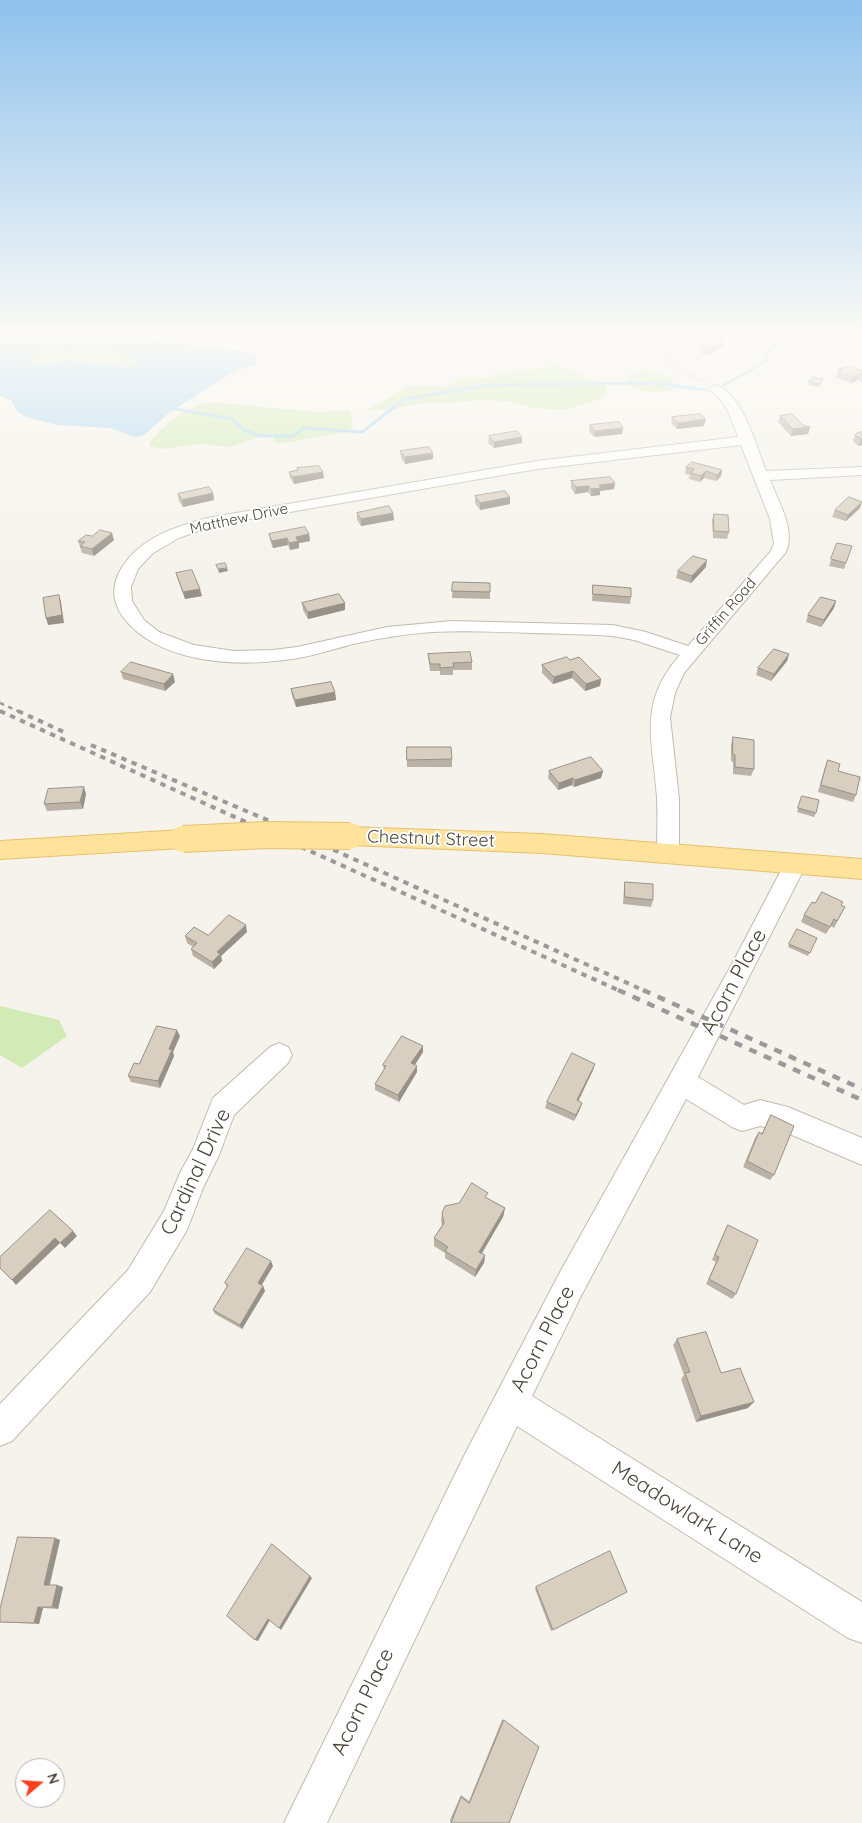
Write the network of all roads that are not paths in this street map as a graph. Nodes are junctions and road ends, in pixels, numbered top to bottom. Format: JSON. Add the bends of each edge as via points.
{"nodes":[{"id":1,"x":737,"y":417,"type":"edge"},
{"id":2,"x":745,"y":440,"type":"junction"},
{"id":3,"x":862,"y":471,"type":"edge"},
{"id":4,"x":761,"y":476,"type":"junction"},
{"id":5,"x":691,"y":653,"type":"junction"},
{"id":6,"x":0,"y":850,"type":"edge"},
{"id":7,"x":668,"y":851,"type":"junction"},
{"id":8,"x":796,"y":863,"type":"junction"},
{"id":9,"x":862,"y":869,"type":"edge"},
{"id":10,"x":278,"y":1055,"type":"dead end"},
{"id":11,"x":681,"y":1082,"type":"junction"},
{"id":12,"x":862,"y":1152,"type":"edge"},
{"id":13,"x":511,"y":1402,"type":"junction"},
{"id":14,"x":0,"y":1429,"type":"edge"},
{"id":15,"x":862,"y":1624,"type":"edge"},
{"id":16,"x":305,"y":1823,"type":"edge"}],
"edges":[{"from":1,"to":2,"type":"street","name":"Griffin Road"},
{"from":2,"to":4,"type":"street","name":"Griffin Road"},
{"from":2,"to":5,"type":"street","name":"Matthew Drive","via":[[537,465],[213,521],[173,535],[146,550],[124,577],[122,592],[125,606],[144,631],[175,645],[211,653],[274,656],[395,631],[452,626],[602,630],[638,636]]},
{"from":3,"to":4,"type":"street"},
{"from":4,"to":5,"type":"street","name":"Griffin Road","via":[[781,531],[782,543],[778,552]]},
{"from":5,"to":7,"type":"street","name":"Griffin Road","via":[[668,682],[661,706],[668,799]]},
{"from":6,"to":7,"type":"main road","name":"Chestnut Street","bridge":true,"via":[[266,835],[439,837]]},
{"from":7,"to":8,"type":"main road","name":"Chestnut Street"},
{"from":8,"to":9,"type":"main road","name":"Chestnut Street"},
{"from":8,"to":11,"type":"street","name":"Acorn Place"},
{"from":10,"to":14,"type":"street","name":"Cardinal Drive","via":[[223,1107],[176,1220],[139,1281]]},
{"from":11,"to":12,"type":"street","via":[[742,1118],[760,1113],[788,1120]]},
{"from":11,"to":13,"type":"street","name":"Acorn Place","via":[[570,1285]]},
{"from":13,"to":15,"type":"street","name":"Meadowlark Lane"},
{"from":13,"to":16,"type":"street","name":"Acorn Place"}]}
